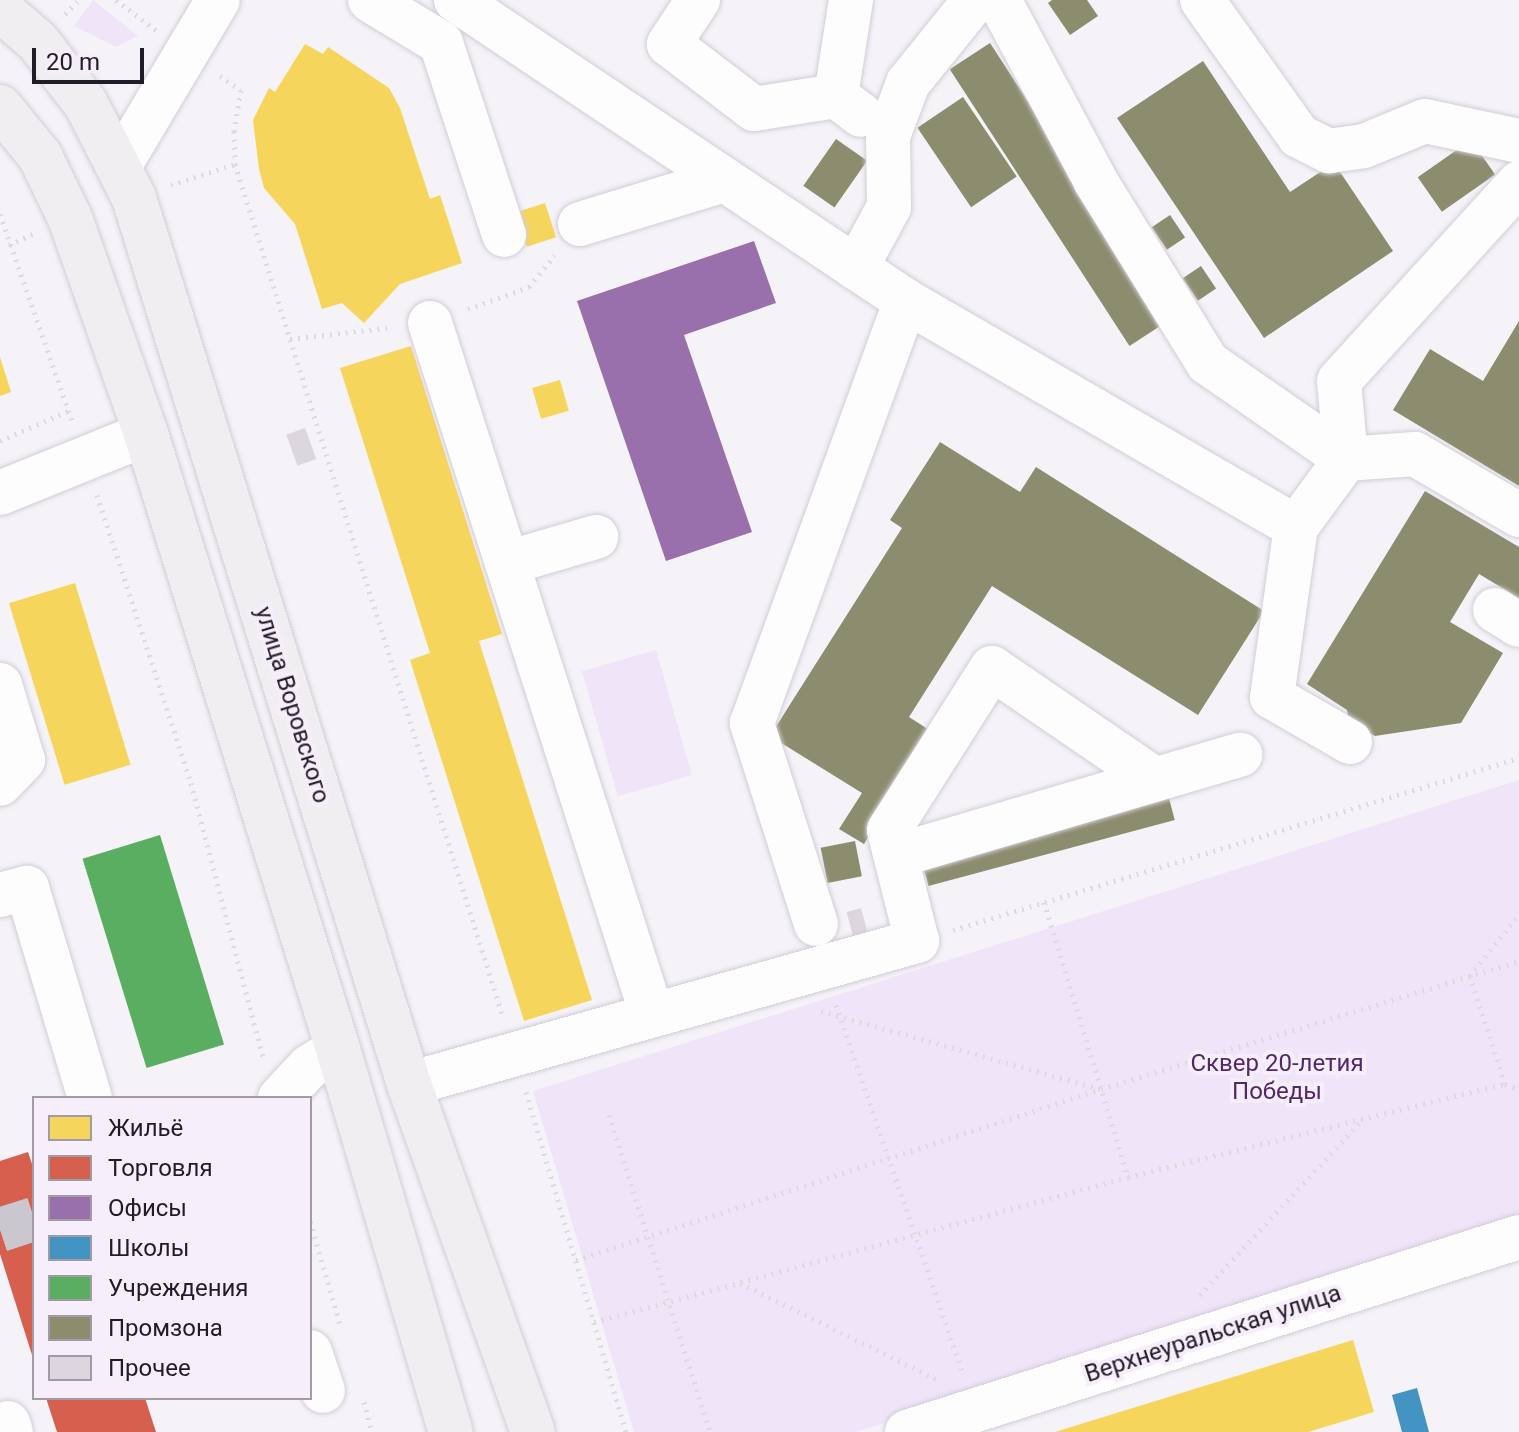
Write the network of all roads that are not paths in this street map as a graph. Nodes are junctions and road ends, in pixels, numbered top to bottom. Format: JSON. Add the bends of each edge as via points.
{"nodes":[{"id":1,"x":218,"y":0,"type":"edge"},
{"id":2,"x":370,"y":0,"type":"edge"},
{"id":3,"x":698,"y":0,"type":"edge"},
{"id":4,"x":851,"y":0,"type":"edge"},
{"id":5,"x":975,"y":0,"type":"edge"},
{"id":6,"x":999,"y":0,"type":"edge"},
{"id":7,"x":1202,"y":0,"type":"edge"},
{"id":8,"x":461,"y":3,"type":"edge"},
{"id":9,"x":0,"y":9,"type":"edge"},
{"id":10,"x":441,"y":43,"type":"junction"},
{"id":11,"x":836,"y":96,"type":"junction"},
{"id":12,"x":3,"y":116,"type":"edge"},
{"id":13,"x":888,"y":136,"type":"junction"},
{"id":14,"x":1519,"y":141,"type":"edge"},
{"id":15,"x":119,"y":166,"type":"junction"},
{"id":16,"x":724,"y":180,"type":"junction"},
{"id":17,"x":1519,"y":183,"type":"edge"},
{"id":18,"x":580,"y":224,"type":"dead end"},
{"id":19,"x":504,"y":235,"type":"dead end"},
{"id":20,"x":856,"y":268,"type":"junction"},
{"id":21,"x":906,"y":301,"type":"junction"},
{"id":22,"x":430,"y":323,"type":"dead end"},
{"id":23,"x":146,"y":434,"type":"junction"},
{"id":24,"x":1346,"y":459,"type":"junction"},
{"id":25,"x":0,"y":493,"type":"edge"},
{"id":26,"x":1519,"y":515,"type":"edge"},
{"id":27,"x":1296,"y":527,"type":"junction"},
{"id":28,"x":596,"y":537,"type":"dead end"},
{"id":29,"x":507,"y":563,"type":"junction"},
{"id":30,"x":2,"y":699,"type":"edge"},
{"id":31,"x":1350,"y":742,"type":"dead end"},
{"id":32,"x":1240,"y":755,"type":"dead end"},
{"id":33,"x":1154,"y":779,"type":"junction"},
{"id":34,"x":0,"y":784,"type":"edge"},
{"id":35,"x":896,"y":856,"type":"junction"},
{"id":36,"x":0,"y":895,"type":"edge"},
{"id":37,"x":816,"y":924,"type":"dead end"},
{"id":38,"x":652,"y":1015,"type":"junction"},
{"id":39,"x":338,"y":1049,"type":"junction"},
{"id":40,"x":273,"y":1083,"type":"edge"},
{"id":41,"x":409,"y":1084,"type":"junction"},
{"id":42,"x":89,"y":1096,"type":"edge"},
{"id":43,"x":1519,"y":1237,"type":"edge"},
{"id":44,"x":978,"y":1394,"type":"edge"},
{"id":45,"x":451,"y":1432,"type":"edge"},
{"id":46,"x":533,"y":1432,"type":"edge"},
{"id":47,"x":907,"y":1432,"type":"edge"}],
"edges":[{"from":1,"to":15,"type":"street"},
{"from":2,"to":10,"type":"street"},
{"from":3,"to":11,"type":"street","via":[[669,44],[754,109]]},
{"from":4,"to":11,"type":"street"},
{"from":5,"to":13,"type":"street","via":[[908,83]]},
{"from":6,"to":24,"type":"street","via":[[1096,182],[1208,363]]},
{"from":7,"to":14,"type":"street","via":[[1299,136],[1329,151],[1364,146],[1425,121]]},
{"from":8,"to":10,"type":"street"},
{"from":8,"to":16,"type":"street"},
{"from":9,"to":15,"type":"main road","name":"улица Воровского","via":[[38,42],[86,104]]},
{"from":10,"to":19,"type":"street"},
{"from":11,"to":13,"type":"street"},
{"from":12,"to":23,"type":"main road","via":[[40,156],[70,218]]},
{"from":13,"to":20,"type":"street","via":[[889,207]]},
{"from":15,"to":41,"type":"main road","name":"улица Воровского","via":[[141,217]]},
{"from":16,"to":18,"type":"street"},
{"from":16,"to":20,"type":"street"},
{"from":17,"to":24,"type":"street","via":[[1339,381]]},
{"from":20,"to":21,"type":"street"},
{"from":21,"to":27,"type":"street"},
{"from":21,"to":37,"type":"street","via":[[752,723]]},
{"from":22,"to":29,"type":"street"},
{"from":23,"to":25,"type":"street"},
{"from":23,"to":39,"type":"main road"},
{"from":24,"to":26,"type":"street","via":[[1415,454]]},
{"from":24,"to":27,"type":"street"},
{"from":27,"to":31,"type":"street","via":[[1272,697]]},
{"from":28,"to":29,"type":"street"},
{"from":29,"to":38,"type":"street"},
{"from":30,"to":34,"type":"street","via":[[23,760]]},
{"from":32,"to":33,"type":"street"},
{"from":33,"to":35,"type":"street"},
{"from":33,"to":35,"type":"street","via":[[992,668],[889,830]]},
{"from":35,"to":38,"type":"street","via":[[917,941]]},
{"from":36,"to":42,"type":"street","via":[[27,888]]},
{"from":38,"to":41,"type":"street"},
{"from":39,"to":40,"type":"street"},
{"from":39,"to":45,"type":"main road"},
{"from":41,"to":46,"type":"main road","name":"улица Воровского"},
{"from":43,"to":44,"type":"street","name":"Верхнеуральская улица"},
{"from":44,"to":47,"type":"street","name":"Верхнеуральская улица"}]}
